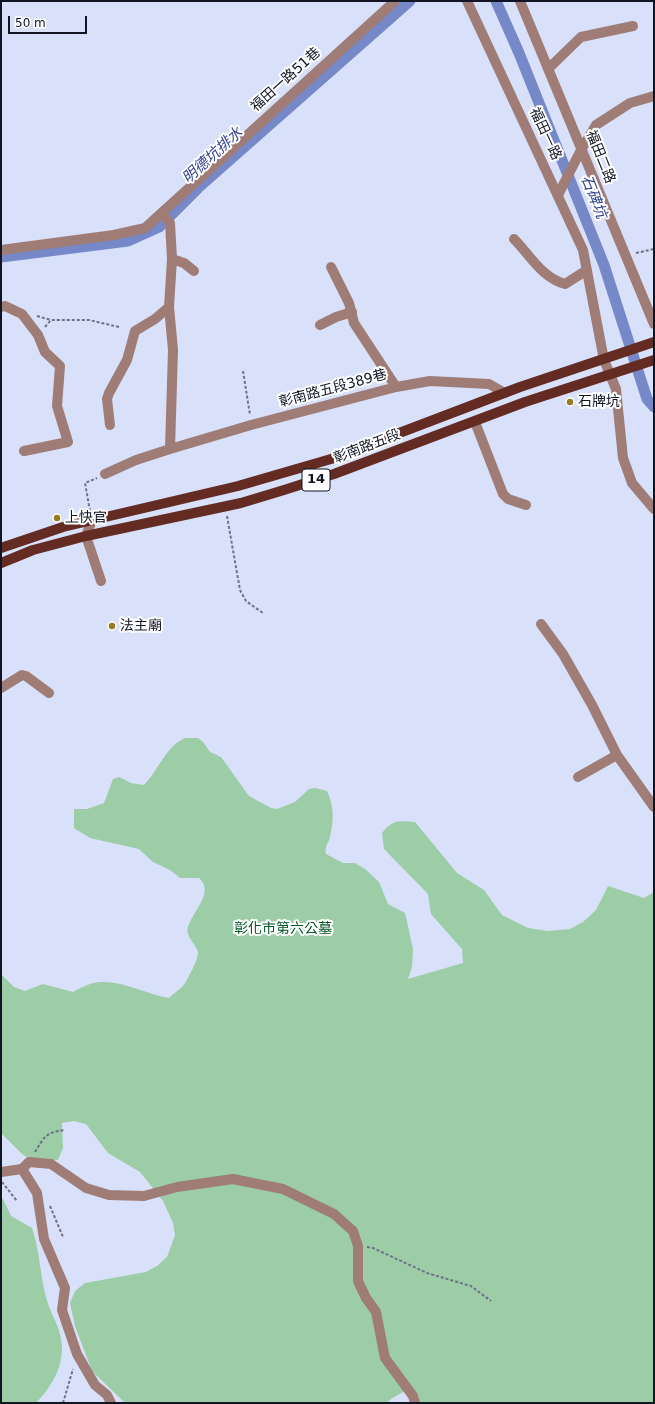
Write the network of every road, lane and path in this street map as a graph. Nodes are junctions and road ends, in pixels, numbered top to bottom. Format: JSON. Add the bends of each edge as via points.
{"nodes":[{"id":1,"x":395,"y":1,"type":"edge"},
{"id":2,"x":467,"y":1,"type":"edge"},
{"id":3,"x":520,"y":1,"type":"edge"},
{"id":4,"x":633,"y":26,"type":"dead end"},
{"id":5,"x":548,"y":69,"type":"junction"},
{"id":6,"x":654,"y":96,"type":"edge"},
{"id":7,"x":581,"y":150,"type":"junction"},
{"id":8,"x":558,"y":195,"type":"junction"},
{"id":9,"x":165,"y":218,"type":"junction"},
{"id":10,"x":514,"y":239,"type":"dead end"},
{"id":11,"x":654,"y":249,"type":"edge"},
{"id":12,"x":1,"y":250,"type":"edge"},
{"id":13,"x":625,"y":255,"type":"junction"},
{"id":14,"x":172,"y":259,"type":"junction"},
{"id":15,"x":331,"y":267,"type":"dead end"},
{"id":16,"x":587,"y":270,"type":"junction"},
{"id":17,"x":194,"y":271,"type":"dead end"},
{"id":18,"x":1,"y":307,"type":"edge"},
{"id":19,"x":169,"y":307,"type":"junction"},
{"id":20,"x":352,"y":312,"type":"junction"},
{"id":21,"x":654,"y":324,"type":"edge"},
{"id":22,"x":320,"y":325,"type":"dead end"},
{"id":23,"x":119,"y":327,"type":"dead end"},
{"id":24,"x":38,"y":335,"type":"junction"},
{"id":25,"x":654,"y":342,"type":"edge"},
{"id":26,"x":604,"y":360,"type":"junction"},
{"id":27,"x":654,"y":360,"type":"edge"},
{"id":28,"x":243,"y":371,"type":"dead end"},
{"id":29,"x":610,"y":376,"type":"junction"},
{"id":30,"x":396,"y":387,"type":"junction"},
{"id":31,"x":505,"y":393,"type":"junction"},
{"id":32,"x":475,"y":422,"type":"junction"},
{"id":33,"x":110,"y":425,"type":"dead end"},
{"id":34,"x":251,"y":425,"type":"junction"},
{"id":35,"x":170,"y":449,"type":"junction"},
{"id":36,"x":24,"y":451,"type":"dead end"},
{"id":37,"x":105,"y":474,"type":"joint"},
{"id":38,"x":526,"y":505,"type":"dead end"},
{"id":39,"x":225,"y":506,"type":"junction"},
{"id":40,"x":654,"y":508,"type":"edge"},
{"id":41,"x":92,"y":520,"type":"junction"},
{"id":42,"x":86,"y":536,"type":"junction"},
{"id":43,"x":1,"y":548,"type":"edge"},
{"id":44,"x":1,"y":563,"type":"edge"},
{"id":45,"x":101,"y":581,"type":"dead end"},
{"id":46,"x":263,"y":613,"type":"dead end"},
{"id":47,"x":541,"y":624,"type":"dead end"},
{"id":48,"x":1,"y":688,"type":"edge"},
{"id":49,"x":49,"y":693,"type":"dead end"},
{"id":50,"x":617,"y":755,"type":"junction"},
{"id":51,"x":578,"y":777,"type":"dead end"},
{"id":52,"x":654,"y":807,"type":"edge"},
{"id":53,"x":65,"y":1130,"type":"dead end"},
{"id":54,"x":25,"y":1166,"type":"junction"},
{"id":55,"x":1,"y":1172,"type":"edge"},
{"id":56,"x":1,"y":1180,"type":"edge"},
{"id":57,"x":37,"y":1193,"type":"junction"},
{"id":58,"x":18,"y":1201,"type":"dead end"},
{"id":59,"x":63,"y":1237,"type":"dead end"},
{"id":60,"x":358,"y":1246,"type":"junction"},
{"id":61,"x":491,"y":1301,"type":"dead end"},
{"id":62,"x":77,"y":1354,"type":"junction"},
{"id":63,"x":63,"y":1403,"type":"edge"},
{"id":64,"x":111,"y":1403,"type":"edge"},
{"id":65,"x":415,"y":1403,"type":"edge"}],
"edges":[{"from":1,"to":9,"type":"street","name":"福田一路51巷","via":[[283,101]]},
{"from":2,"to":8,"type":"street","name":"福田一路"},
{"from":3,"to":5,"type":"street","name":"福田二路"},
{"from":4,"to":5,"type":"street","via":[[581,37]]},
{"from":5,"to":7,"type":"street","name":"福田二路"},
{"from":6,"to":7,"type":"street","via":[[630,104],[596,125]]},
{"from":7,"to":8,"type":"street"},
{"from":7,"to":13,"type":"street","name":"福田二路"},
{"from":8,"to":16,"type":"street","name":"福田一路","via":[[583,250]]},
{"from":9,"to":12,"type":"street","name":"福田一路51巷","via":[[145,228],[114,235]]},
{"from":9,"to":14,"type":"street"},
{"from":10,"to":16,"type":"street","via":[[545,274],[555,281],[565,284]]},
{"from":11,"to":13,"type":"path"},
{"from":13,"to":21,"type":"street","name":"福田二路"},
{"from":14,"to":17,"type":"street","via":[[184,263]]},
{"from":14,"to":19,"type":"street"},
{"from":15,"to":20,"type":"street"},
{"from":16,"to":26,"type":"street","name":"福田一路"},
{"from":18,"to":24,"type":"street","via":[[5,306],[22,314]]},
{"from":19,"to":33,"type":"street","via":[[155,319],[135,330],[127,360],[109,393]]},
{"from":19,"to":35,"type":"street","via":[[173,350]]},
{"from":20,"to":22,"type":"street","via":[[336,316]]},
{"from":20,"to":30,"type":"street","via":[[354,323]]},
{"from":23,"to":24,"type":"path","via":[[89,320],[51,320]]},
{"from":24,"to":36,"type":"street","via":[[45,352],[60,366],[57,406],[68,442]]},
{"from":25,"to":26,"type":"main road","name":"彰南路五段","number":"14"},
{"from":26,"to":29,"type":"street","name":"福田一路"},
{"from":26,"to":31,"type":"main road","name":"彰南路五段","number":"14"},
{"from":27,"to":29,"type":"main road","name":"彰南路五段","number":"14"},
{"from":28,"to":34,"type":"path"},
{"from":29,"to":32,"type":"main road","name":"彰南路五段","number":"14","via":[[526,402]]},
{"from":29,"to":40,"type":"street","name":"福田一路","via":[[616,389],[623,458],[632,483]]},
{"from":30,"to":31,"type":"street","name":"彰南路五段389巷","via":[[430,381],[489,384]]},
{"from":30,"to":34,"type":"street","name":"彰南路五段389巷"},
{"from":31,"to":41,"type":"main road","name":"彰南路五段","number":"14","via":[[331,459],[238,486]]},
{"from":32,"to":38,"type":"street","via":[[503,494],[508,499]]},
{"from":32,"to":39,"type":"main road","name":"彰南路五段","number":"14","via":[[334,474]]},
{"from":34,"to":35,"type":"street","name":"彰南路五段389巷"},
{"from":35,"to":37,"type":"street","name":"彰南路五段389巷"},
{"from":37,"to":41,"type":"path","via":[[85,483]]},
{"from":39,"to":42,"type":"main road","name":"彰南路五段","number":"14"},
{"from":39,"to":46,"type":"path","via":[[240,590],[246,601]]},
{"from":41,"to":42,"type":"street"},
{"from":41,"to":43,"type":"main road","name":"彰南路五段","number":"14"},
{"from":42,"to":44,"type":"main road","name":"彰南路五段","number":"14","via":[[33,550]]},
{"from":42,"to":45,"type":"street"},
{"from":47,"to":50,"type":"street","via":[[566,660]]},
{"from":48,"to":49,"type":"street","via":[[22,675]]},
{"from":50,"to":51,"type":"street"},
{"from":50,"to":52,"type":"street"},
{"from":53,"to":54,"type":"path","via":[[50,1132]]},
{"from":54,"to":55,"type":"street"},
{"from":54,"to":57,"type":"street"},
{"from":54,"to":60,"type":"street","via":[[51,1164],[86,1188],[109,1195],[144,1196],[177,1187],[233,1179],[283,1189],[334,1214],[353,1232]]},
{"from":56,"to":58,"type":"path"},
{"from":57,"to":59,"type":"path","via":[[43,1196],[51,1207]]},
{"from":57,"to":62,"type":"street","via":[[44,1239],[65,1288],[62,1310]]},
{"from":60,"to":61,"type":"path","via":[[373,1248],[427,1273],[471,1286]]},
{"from":60,"to":65,"type":"street","via":[[358,1282],[376,1312],[385,1358],[413,1396]]},
{"from":62,"to":63,"type":"path"},
{"from":62,"to":64,"type":"street","via":[[95,1384],[107,1395]]}]}
